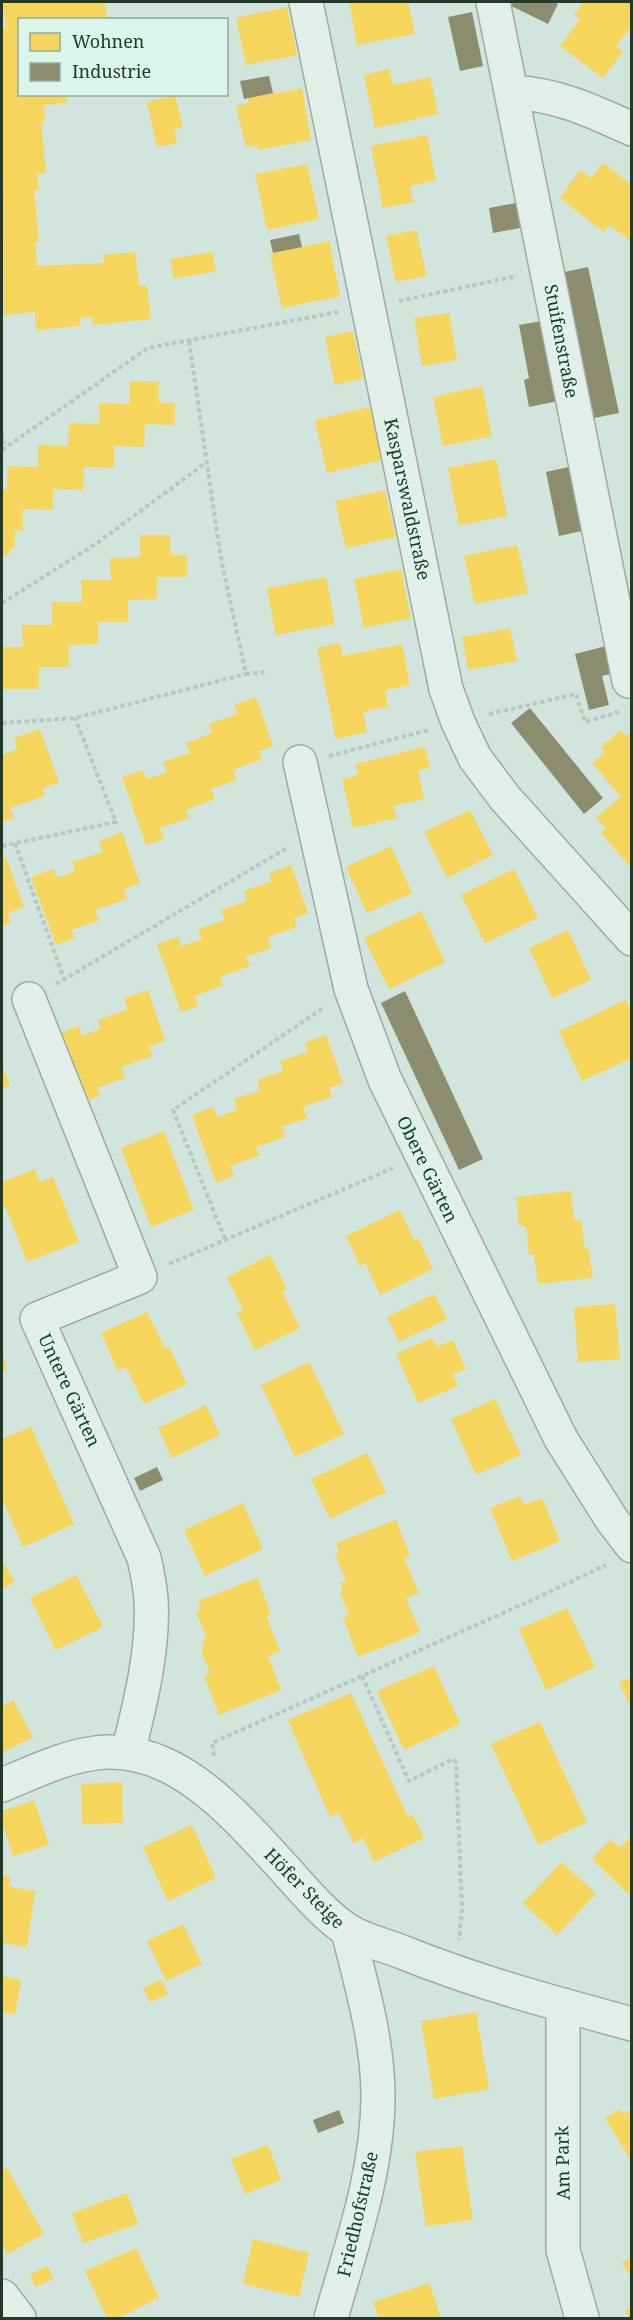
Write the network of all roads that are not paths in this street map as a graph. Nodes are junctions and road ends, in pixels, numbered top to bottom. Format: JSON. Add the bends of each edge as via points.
{"nodes":[{"id":1,"x":306,"y":2,"type":"edge"},
{"id":2,"x":493,"y":2,"type":"edge"},
{"id":3,"x":512,"y":93,"type":"junction"},
{"id":4,"x":632,"y":129,"type":"edge"},
{"id":5,"x":626,"y":696,"type":"road end"},
{"id":6,"x":314,"y":759,"type":"road end"},
{"id":7,"x":632,"y":939,"type":"edge"},
{"id":8,"x":29,"y":999,"type":"road end"},
{"id":9,"x":632,"y":1546,"type":"edge"},
{"id":10,"x":128,"y":1753,"type":"junction"},
{"id":11,"x":2,"y":1785,"type":"edge"},
{"id":12,"x":348,"y":1931,"type":"junction"},
{"id":13,"x":563,"y":2005,"type":"junction"},
{"id":14,"x":632,"y":2024,"type":"edge"},
{"id":15,"x":2,"y":2296,"type":"edge"},
{"id":16,"x":19,"y":2319,"type":"edge"},
{"id":17,"x":331,"y":2319,"type":"edge"},
{"id":18,"x":582,"y":2319,"type":"edge"}],
"edges":[{"from":1,"to":7,"type":"street","name":"Kasparswaldstraße","via":[[446,688],[475,758],[505,798]]},
{"from":2,"to":3,"type":"street","name":"Stuifenstraße"},
{"from":3,"to":4,"type":"street","via":[[570,101]]},
{"from":3,"to":5,"type":"street","name":"Stuifenstraße"},
{"from":6,"to":9,"type":"street","name":"Obere Gärten","via":[[314,832],[351,989],[385,1080],[561,1439]]},
{"from":8,"to":10,"type":"street","name":"Untere Gärten","via":[[140,1277],[37,1319],[144,1558],[151,1598],[150,1632]]},
{"from":10,"to":11,"type":"street","name":"Höfer Steige","via":[[96,1753],[67,1760]]},
{"from":10,"to":12,"type":"street","name":"Höfer Steige","via":[[154,1760],[203,1786]]},
{"from":12,"to":13,"type":"street","name":"Höfer Steige","via":[[455,1972]]},
{"from":12,"to":17,"type":"street","name":"Friedhofstraße","via":[[367,2009],[378,2096],[367,2185]]},
{"from":13,"to":14,"type":"street","name":"Höfer Steige"},
{"from":13,"to":18,"type":"street","name":"Am Park","via":[[563,2250]]},
{"from":15,"to":16,"type":"street"}]}
